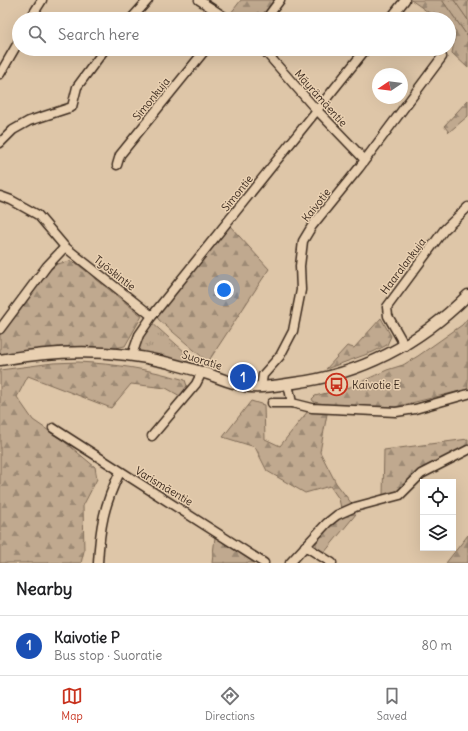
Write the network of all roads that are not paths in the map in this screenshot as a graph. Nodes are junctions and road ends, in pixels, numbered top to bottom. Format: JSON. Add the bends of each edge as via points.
{"nodes":[{"id":1,"x":42,"y":0,"type":"edge"},
{"id":2,"x":148,"y":0,"type":"edge"},
{"id":3,"x":199,"y":0,"type":"edge"},
{"id":4,"x":280,"y":0,"type":"edge"},
{"id":5,"x":405,"y":0,"type":"edge"},
{"id":6,"x":34,"y":12,"type":"edge"},
{"id":7,"x":137,"y":12,"type":"edge"},
{"id":8,"x":217,"y":12,"type":"edge"},
{"id":9,"x":271,"y":12,"type":"edge"},
{"id":10,"x":396,"y":12,"type":"edge"},
{"id":11,"x":12,"y":53,"type":"edge"},
{"id":12,"x":101,"y":56,"type":"edge"},
{"id":13,"x":200,"y":56,"type":"edge"},
{"id":14,"x":270,"y":56,"type":"edge"},
{"id":15,"x":361,"y":56,"type":"edge"},
{"id":16,"x":442,"y":58,"type":"dead end"},
{"id":17,"x":0,"y":74,"type":"edge"},
{"id":18,"x":318,"y":111,"type":"junction"},
{"id":19,"x":0,"y":143,"type":"edge"},
{"id":20,"x":364,"y":159,"type":"junction"},
{"id":21,"x":117,"y":165,"type":"dead end"},
{"id":22,"x":0,"y":196,"type":"edge"},
{"id":23,"x":468,"y":207,"type":"edge"},
{"id":24,"x":65,"y":247,"type":"junction"},
{"id":25,"x":468,"y":295,"type":"edge"},
{"id":26,"x":152,"y":316,"type":"junction"},
{"id":27,"x":0,"y":329,"type":"edge"},
{"id":28,"x":405,"y":346,"type":"junction"},
{"id":29,"x":132,"y":355,"type":"junction"},
{"id":30,"x":0,"y":360,"type":"edge"},
{"id":31,"x":202,"y":372,"type":"junction"},
{"id":32,"x":288,"y":384,"type":"junction"},
{"id":33,"x":261,"y":387,"type":"junction"},
{"id":34,"x":468,"y":394,"type":"edge"},
{"id":35,"x":272,"y":403,"type":"dead end"},
{"id":36,"x":292,"y":403,"type":"junction"},
{"id":37,"x":53,"y":428,"type":"dead end"},
{"id":38,"x":152,"y":436,"type":"dead end"},
{"id":39,"x":468,"y":450,"type":"edge"},
{"id":40,"x":120,"y":472,"type":"junction"},
{"id":41,"x":305,"y":546,"type":"junction"},
{"id":42,"x":98,"y":563,"type":"edge"},
{"id":43,"x":264,"y":563,"type":"edge"},
{"id":44,"x":290,"y":563,"type":"edge"},
{"id":45,"x":332,"y":563,"type":"edge"}],
"edges":[{"from":1,"to":6,"type":"street"},
{"from":2,"to":7,"type":"street"},
{"from":3,"to":8,"type":"street"},
{"from":4,"to":9,"type":"street"},
{"from":5,"to":10,"type":"street"},
{"from":11,"to":17,"type":"street"},
{"from":12,"to":19,"type":"street","via":[[77,87],[72,107],[29,120],[13,130]]},
{"from":13,"to":21,"type":"street","name":"Simonkuja","via":[[120,155]]},
{"from":14,"to":18,"type":"street","name":"Mäyrämäentie"},
{"from":15,"to":18,"type":"street","name":"Simontie"},
{"from":16,"to":20,"type":"street","name":"Kaivotie"},
{"from":18,"to":20,"type":"street","name":"Mäyrämäentie"},
{"from":18,"to":26,"type":"street","name":"Simontie"},
{"from":20,"to":33,"type":"street","name":"Kaivotie","via":[[303,241],[301,290],[293,331],[280,356],[263,375]]},
{"from":22,"to":24,"type":"street","name":"Työskintie","via":[[38,215]]},
{"from":23,"to":28,"type":"street","name":"Haaralankuja","via":[[444,230],[387,307],[388,316]]},
{"from":24,"to":26,"type":"street","name":"Työskintie"},
{"from":24,"to":27,"type":"street","via":[[47,266]]},
{"from":25,"to":28,"type":"street","name":"Suoratie","via":[[444,318]]},
{"from":26,"to":29,"type":"street","name":"Simontie","via":[[139,335]]},
{"from":28,"to":32,"type":"street","name":"Suoratie","via":[[346,372]]},
{"from":29,"to":30,"type":"street","name":"Suoratie","via":[[84,351]]},
{"from":29,"to":31,"type":"street","name":"Suoratie"},
{"from":31,"to":33,"type":"street","name":"Suoratie","via":[[241,385]]},
{"from":31,"to":38,"type":"street","via":[[196,384]]},
{"from":32,"to":33,"type":"street","name":"Suoratie"},
{"from":32,"to":36,"type":"street"},
{"from":34,"to":36,"type":"street","via":[[396,412],[312,408]]},
{"from":35,"to":36,"type":"street"},
{"from":37,"to":40,"type":"street","name":"Varismäentie"},
{"from":39,"to":41,"type":"street","via":[[421,474],[400,495],[355,507],[337,515]]},
{"from":40,"to":42,"type":"street","via":[[104,508]]},
{"from":40,"to":43,"type":"street","name":"Varismäentie"},
{"from":41,"to":44,"type":"street"},
{"from":41,"to":45,"type":"street"}]}
